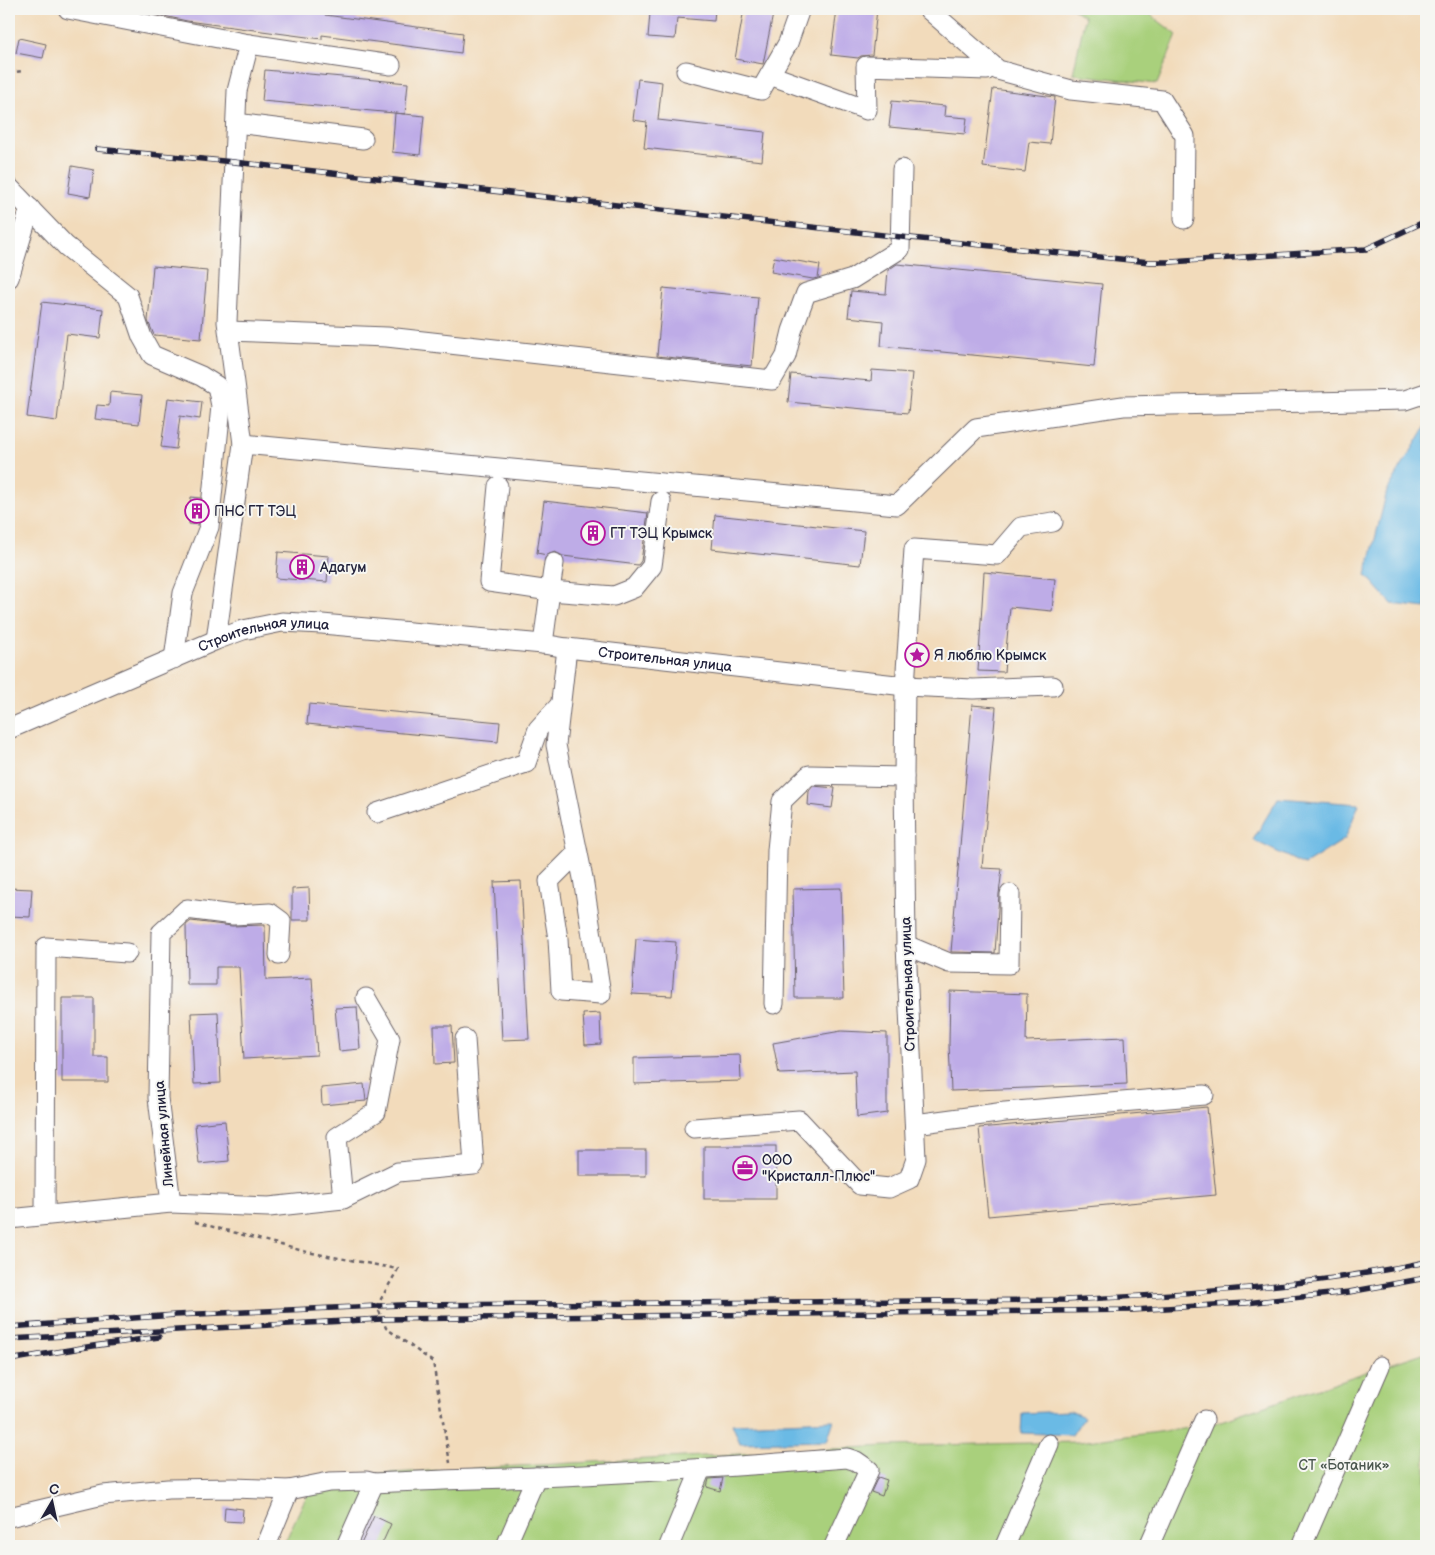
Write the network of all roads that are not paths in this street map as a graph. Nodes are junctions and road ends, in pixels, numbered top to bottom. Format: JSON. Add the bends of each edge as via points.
{"nodes":[{"id":1,"x":68,"y":9,"type":"edge"},
{"id":2,"x":800,"y":9,"type":"edge"},
{"id":3,"x":928,"y":9,"type":"edge"},
{"id":4,"x":248,"y":44,"type":"junction"},
{"id":5,"x":391,"y":65,"type":"dead end"},
{"id":6,"x":992,"y":65,"type":"junction"},
{"id":7,"x":686,"y":71,"type":"dead end"},
{"id":8,"x":770,"y":75,"type":"junction"},
{"id":9,"x":236,"y":123,"type":"junction"},
{"id":10,"x":363,"y":140,"type":"dead end"},
{"id":11,"x":902,"y":169,"type":"dead end"},
{"id":12,"x":9,"y":187,"type":"edge"},
{"id":13,"x":30,"y":208,"type":"junction"},
{"id":14,"x":1184,"y":219,"type":"dead end"},
{"id":15,"x":9,"y":278,"type":"edge"},
{"id":16,"x":229,"y":331,"type":"junction"},
{"id":17,"x":1426,"y":393,"type":"edge"},
{"id":18,"x":243,"y":444,"type":"junction"},
{"id":19,"x":498,"y":486,"type":"dead end"},
{"id":20,"x":661,"y":501,"type":"dead end"},
{"id":21,"x":1053,"y":522,"type":"dead end"},
{"id":22,"x":554,"y":562,"type":"dead end"},
{"id":23,"x":550,"y":591,"type":"junction"},
{"id":24,"x":216,"y":640,"type":"junction"},
{"id":25,"x":543,"y":644,"type":"junction"},
{"id":26,"x":567,"y":648,"type":"junction"},
{"id":27,"x":174,"y":659,"type":"junction"},
{"id":28,"x":905,"y":686,"type":"junction"},
{"id":29,"x":1052,"y":686,"type":"dead end"},
{"id":30,"x":560,"y":706,"type":"junction"},
{"id":31,"x":9,"y":729,"type":"edge"},
{"id":32,"x":904,"y":777,"type":"junction"},
{"id":33,"x":377,"y":813,"type":"dead end"},
{"id":34,"x":578,"y":852,"type":"junction"},
{"id":35,"x":1010,"y":894,"type":"dead end"},
{"id":36,"x":906,"y":946,"type":"junction"},
{"id":37,"x":127,"y":953,"type":"dead end"},
{"id":38,"x":279,"y":955,"type":"dead end"},
{"id":39,"x":366,"y":998,"type":"dead end"},
{"id":40,"x":774,"y":1004,"type":"dead end"},
{"id":41,"x":465,"y":1039,"type":"dead end"},
{"id":42,"x":1204,"y":1095,"type":"dead end"},
{"id":43,"x":914,"y":1124,"type":"junction"},
{"id":44,"x":694,"y":1128,"type":"dead end"},
{"id":45,"x":343,"y":1200,"type":"junction"},
{"id":46,"x":171,"y":1204,"type":"junction"},
{"id":47,"x":45,"y":1215,"type":"junction"},
{"id":48,"x":9,"y":1219,"type":"edge"},
{"id":49,"x":1380,"y":1366,"type":"dead end"},
{"id":50,"x":1204,"y":1420,"type":"dead end"},
{"id":51,"x":1049,"y":1444,"type":"dead end"},
{"id":52,"x":700,"y":1469,"type":"junction"},
{"id":53,"x":536,"y":1477,"type":"junction"},
{"id":54,"x":374,"y":1483,"type":"junction"},
{"id":55,"x":289,"y":1490,"type":"junction"},
{"id":56,"x":9,"y":1517,"type":"edge"},
{"id":57,"x":266,"y":1546,"type":"edge"},
{"id":58,"x":346,"y":1546,"type":"edge"},
{"id":59,"x":506,"y":1546,"type":"edge"},
{"id":60,"x":669,"y":1546,"type":"edge"},
{"id":61,"x":834,"y":1546,"type":"edge"},
{"id":62,"x":1005,"y":1546,"type":"edge"},
{"id":63,"x":1149,"y":1546,"type":"edge"},
{"id":64,"x":1302,"y":1546,"type":"edge"}],
"edges":[{"from":1,"to":4,"type":"street"},
{"from":2,"to":8,"type":"street","via":[[788,43]]},
{"from":3,"to":6,"type":"street"},
{"from":4,"to":5,"type":"street"},
{"from":4,"to":9,"type":"street","via":[[237,91]]},
{"from":6,"to":8,"type":"street","via":[[987,70],[866,66],[867,110]]},
{"from":6,"to":14,"type":"street","via":[[998,70],[1071,90],[1162,100],[1185,136]]},
{"from":7,"to":8,"type":"street","via":[[761,90]]},
{"from":9,"to":10,"type":"street"},
{"from":9,"to":16,"type":"street"},
{"from":11,"to":16,"type":"street","via":[[900,249],[852,279],[806,293],[786,356],[772,380],[387,337]]},
{"from":12,"to":13,"type":"street"},
{"from":13,"to":15,"type":"street"},
{"from":13,"to":27,"type":"street","via":[[66,246],[128,296],[152,355],[217,386],[221,406],[209,527],[182,593]]},
{"from":16,"to":18,"type":"street"},
{"from":17,"to":18,"type":"street","via":[[1405,400],[1123,406],[976,428],[897,505]]},
{"from":18,"to":24,"type":"street"},
{"from":19,"to":23,"type":"street","via":[[489,582]]},
{"from":20,"to":23,"type":"street","via":[[652,566],[634,588],[614,596]]},
{"from":21,"to":28,"type":"street","via":[[1021,527],[997,555],[914,549]]},
{"from":22,"to":23,"type":"street"},
{"from":23,"to":25,"type":"street"},
{"from":24,"to":25,"type":"street","name":"Строительная улица","via":[[243,630],[282,622]]},
{"from":24,"to":27,"type":"street","name":"Строительная улица"},
{"from":25,"to":26,"type":"street","name":"Строительная улица"},
{"from":26,"to":28,"type":"street","name":"Строительная улица"},
{"from":26,"to":30,"type":"street"},
{"from":27,"to":31,"type":"street","name":"Строительная улица"},
{"from":28,"to":29,"type":"street","via":[[970,689]]},
{"from":28,"to":32,"type":"street","name":"Строительная улица"},
{"from":30,"to":33,"type":"street","via":[[538,729],[526,763]]},
{"from":30,"to":34,"type":"street","via":[[556,745]]},
{"from":32,"to":36,"type":"street","name":"Строительная улица"},
{"from":32,"to":40,"type":"street","via":[[809,775],[782,801],[777,850]]},
{"from":34,"to":34,"type":"street","via":[[583,878],[601,994],[561,991],[550,882]]},
{"from":35,"to":36,"type":"street","via":[[1009,964],[949,963]]},
{"from":36,"to":43,"type":"street","name":"Строительная улица"},
{"from":37,"to":47,"type":"street","via":[[46,947]]},
{"from":38,"to":46,"type":"street","name":"Линейная улица","via":[[281,921],[270,913],[233,915],[187,909],[160,933],[158,1098]]},
{"from":39,"to":45,"type":"street","via":[[390,1039],[376,1112],[337,1137]]},
{"from":41,"to":45,"type":"street","via":[[474,1165],[398,1172]]},
{"from":42,"to":43,"type":"street","via":[[1005,1112]]},
{"from":43,"to":44,"type":"street","name":"Строительная улица","via":[[916,1159],[909,1179],[889,1188],[860,1185],[799,1120]]},
{"from":45,"to":46,"type":"street","via":[[269,1207]]},
{"from":46,"to":47,"type":"street","name":"Линейная улица"},
{"from":47,"to":48,"type":"street","name":"Линейная улица"},
{"from":49,"to":64,"type":"street"},
{"from":50,"to":63,"type":"street"},
{"from":51,"to":62,"type":"street"},
{"from":52,"to":53,"type":"street"},
{"from":52,"to":60,"type":"street"},
{"from":52,"to":61,"type":"street","via":[[847,1458],[856,1461],[869,1470]]},
{"from":53,"to":54,"type":"street"},
{"from":53,"to":59,"type":"street"},
{"from":54,"to":55,"type":"street","via":[[329,1482]]},
{"from":54,"to":58,"type":"street"},
{"from":55,"to":56,"type":"street","via":[[168,1489],[103,1495]]},
{"from":55,"to":57,"type":"street"}]}
